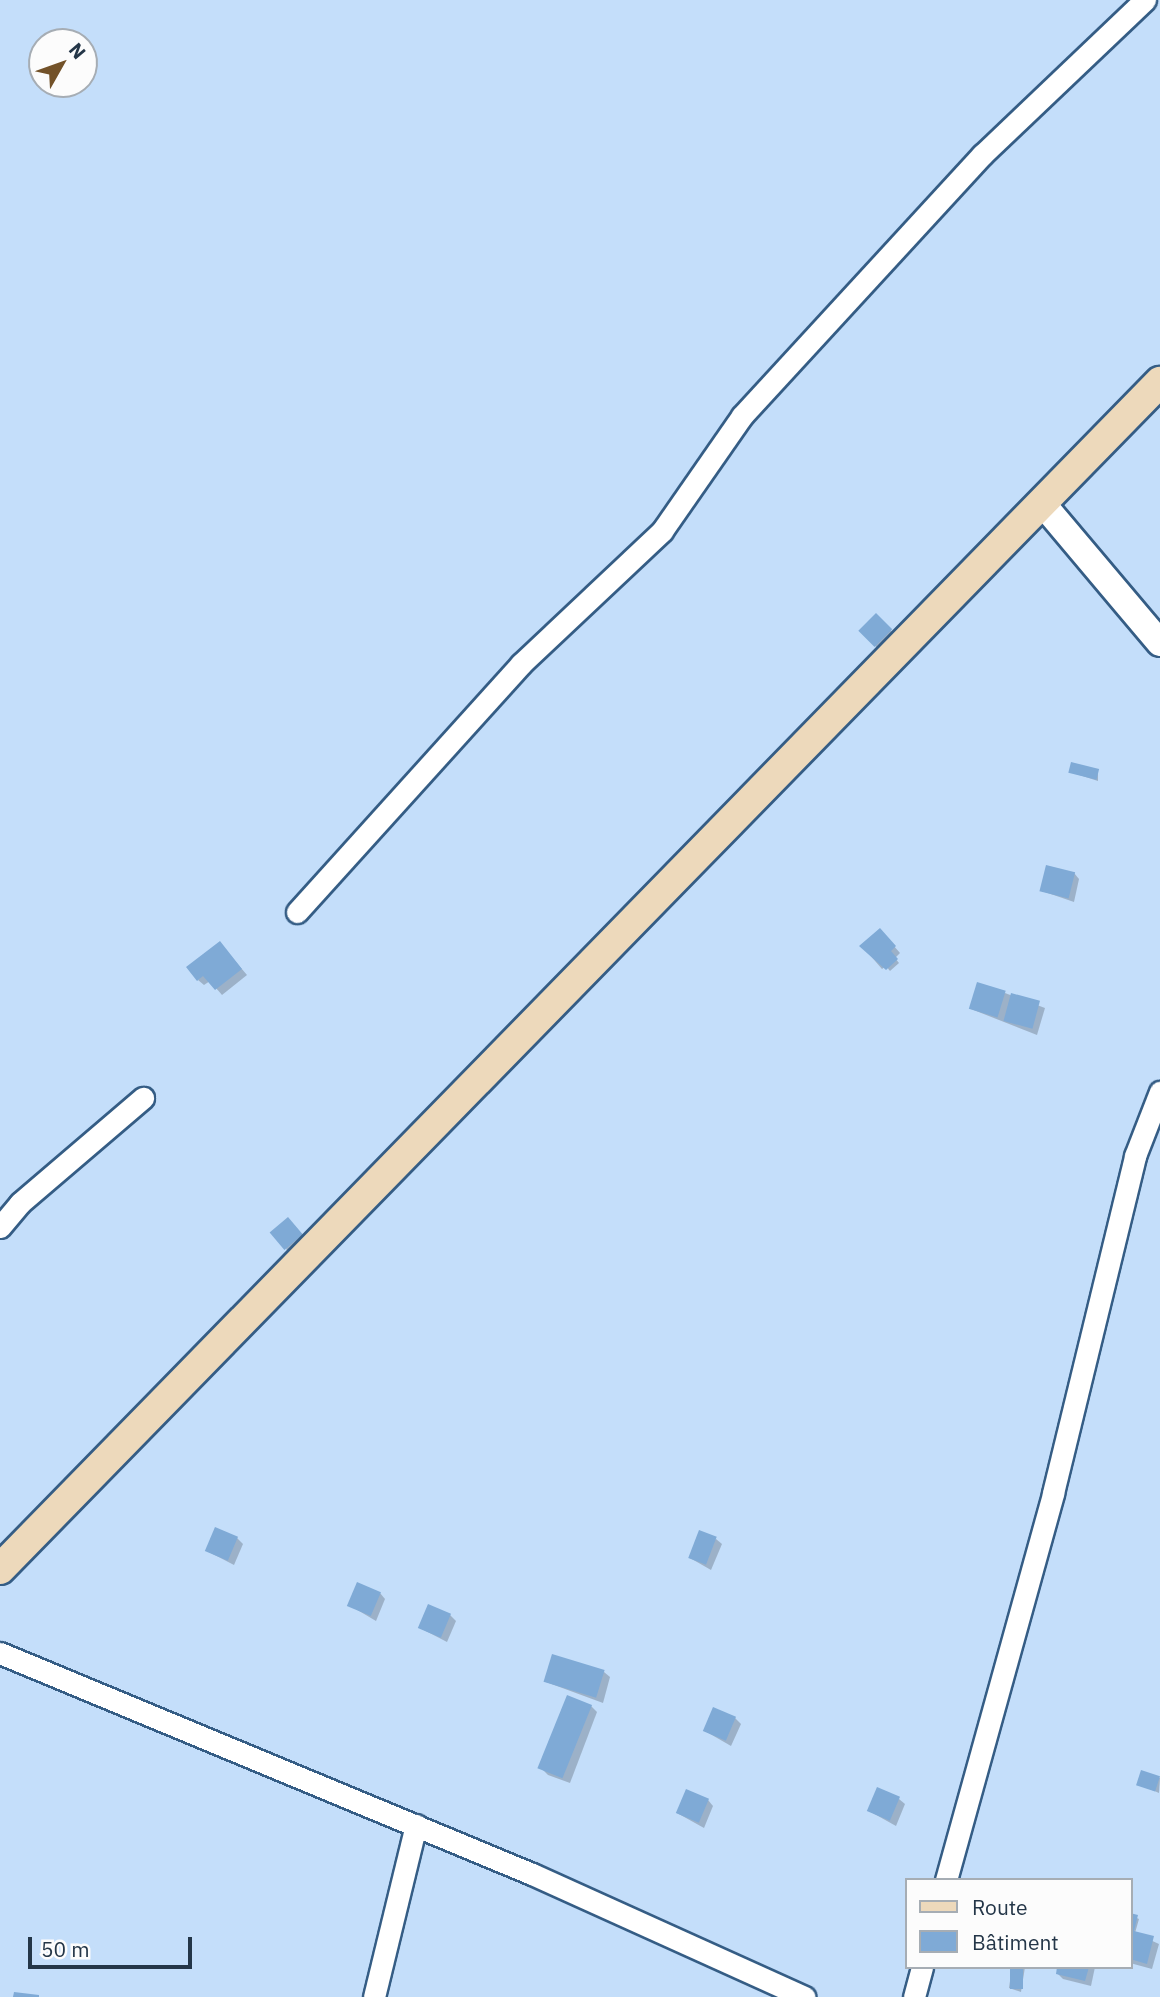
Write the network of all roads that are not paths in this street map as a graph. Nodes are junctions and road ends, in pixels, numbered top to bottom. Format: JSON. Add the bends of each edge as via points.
{"nodes":[{"id":1,"x":1145,"y":0,"type":"edge"},
{"id":2,"x":1160,"y":383,"type":"edge"},
{"id":3,"x":1042,"y":503,"type":"junction"},
{"id":4,"x":1160,"y":643,"type":"edge"},
{"id":5,"x":297,"y":912,"type":"dead end"},
{"id":6,"x":1160,"y":1092,"type":"edge"},
{"id":7,"x":143,"y":1098,"type":"dead end"},
{"id":8,"x":0,"y":1227,"type":"edge"},
{"id":9,"x":0,"y":1569,"type":"edge"},
{"id":10,"x":0,"y":1653,"type":"edge"},
{"id":11,"x":415,"y":1825,"type":"junction"},
{"id":12,"x":947,"y":1878,"type":"edge"},
{"id":13,"x":921,"y":1969,"type":"edge"},
{"id":14,"x":374,"y":1997,"type":"edge"},
{"id":15,"x":805,"y":1997,"type":"edge"},
{"id":16,"x":914,"y":1997,"type":"edge"}],
"edges":[{"from":1,"to":5,"type":"street","via":[[982,155],[743,416],[662,531],[521,664]]},
{"from":2,"to":3,"type":"main road"},
{"from":3,"to":4,"type":"street"},
{"from":3,"to":9,"type":"main road"},
{"from":6,"to":12,"type":"street","via":[[1135,1156],[1053,1493]]},
{"from":7,"to":8,"type":"street","via":[[20,1203]]},
{"from":10,"to":11,"type":"street"},
{"from":11,"to":14,"type":"street"},
{"from":11,"to":15,"type":"street"},
{"from":13,"to":16,"type":"street"}]}
